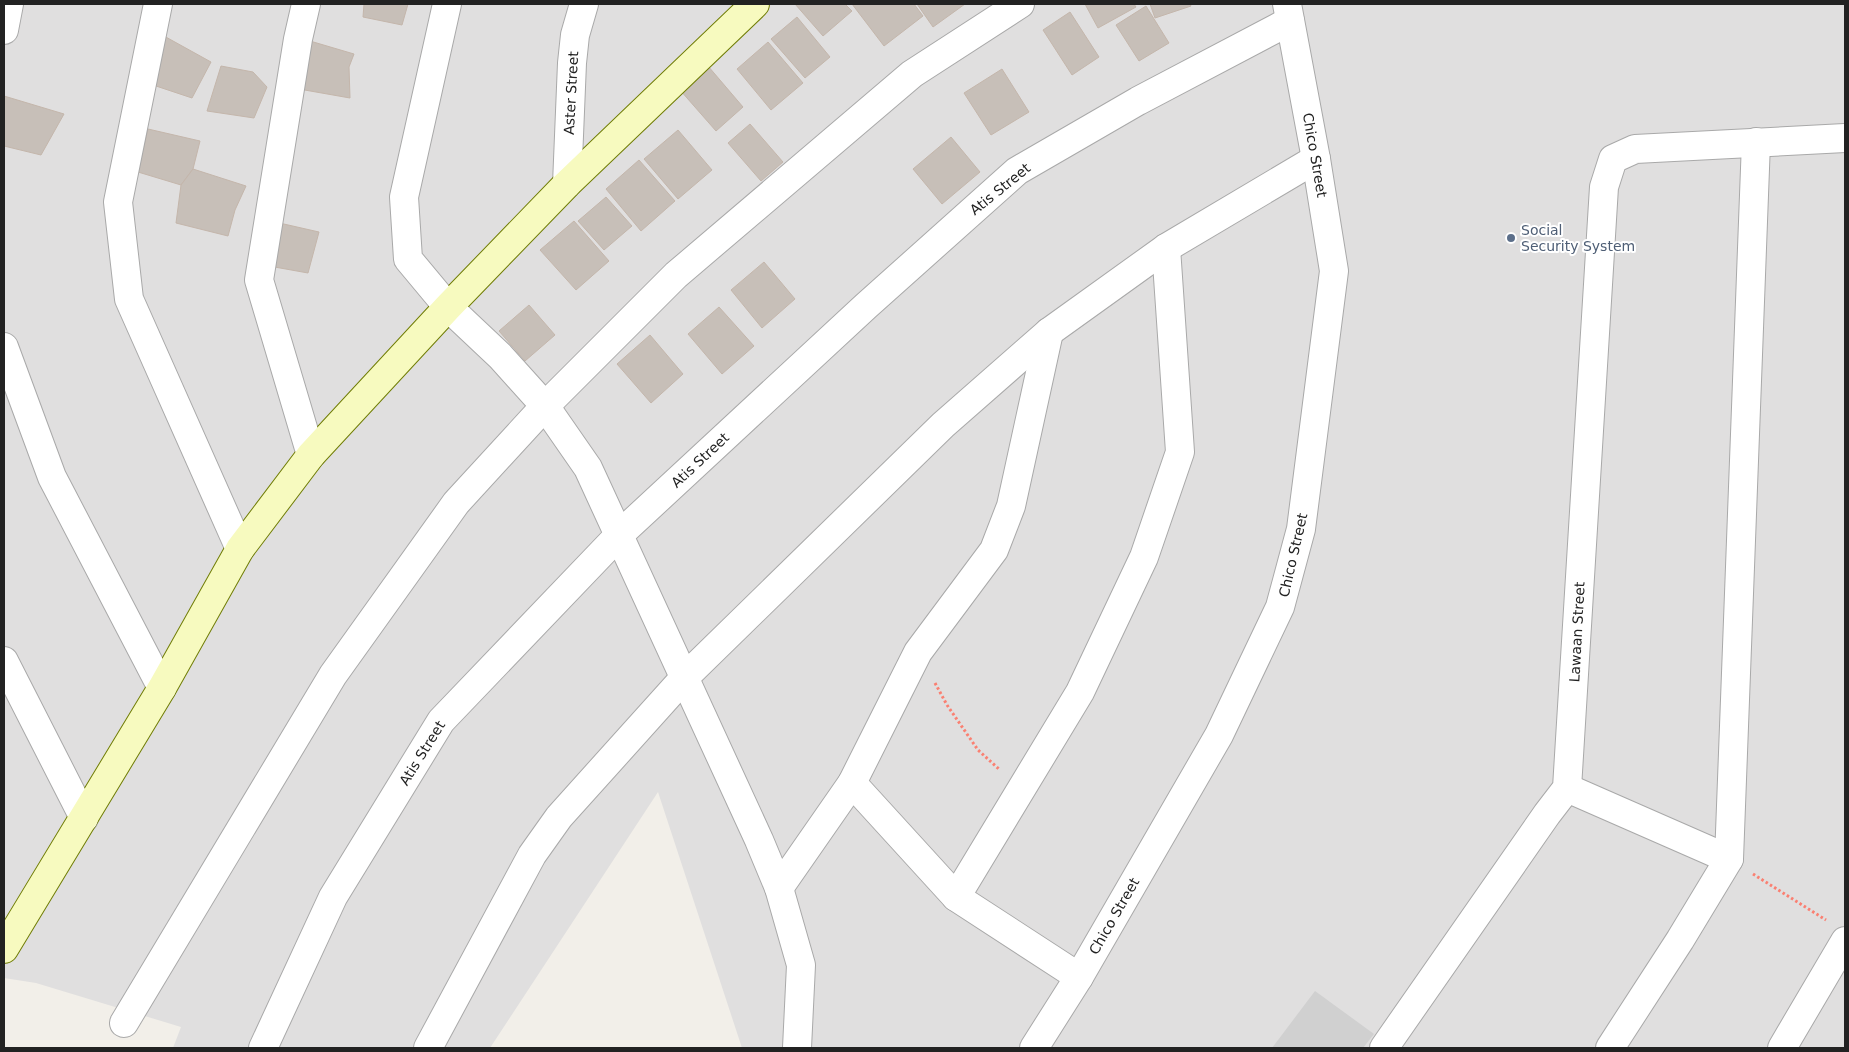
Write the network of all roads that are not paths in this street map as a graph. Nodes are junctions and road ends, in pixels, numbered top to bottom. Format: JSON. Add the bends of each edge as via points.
{"nodes":[{"id":1,"x":8,"y":4,"type":"edge"},
{"id":2,"x":158,"y":4,"type":"edge"},
{"id":3,"x":306,"y":4,"type":"edge"},
{"id":4,"x":447,"y":4,"type":"edge"},
{"id":5,"x":584,"y":4,"type":"edge"},
{"id":6,"x":755,"y":4,"type":"edge"},
{"id":7,"x":1020,"y":4,"type":"edge"},
{"id":8,"x":1288,"y":12,"type":"edge"},
{"id":9,"x":4,"y":30,"type":"edge"},
{"id":10,"x":1845,"y":138,"type":"edge"},
{"id":11,"x":1756,"y":142,"type":"junction"},
{"id":12,"x":1316,"y":159,"type":"junction"},
{"id":13,"x":567,"y":184,"type":"junction"},
{"id":14,"x":1166,"y":248,"type":"junction"},
{"id":15,"x":448,"y":307,"type":"junction"},
{"id":16,"x":1049,"y":332,"type":"junction"},
{"id":17,"x":4,"y":347,"type":"edge"},
{"id":18,"x":545,"y":406,"type":"junction"},
{"id":19,"x":311,"y":455,"type":"junction"},
{"id":20,"x":620,"y":534,"type":"junction"},
{"id":21,"x":240,"y":549,"type":"junction"},
{"id":22,"x":4,"y":661,"type":"edge"},
{"id":23,"x":684,"y":678,"type":"junction"},
{"id":24,"x":162,"y":688,"type":"junction"},
{"id":25,"x":852,"y":783,"type":"junction"},
{"id":26,"x":1567,"y":788,"type":"junction"},
{"id":27,"x":84,"y":818,"type":"junction"},
{"id":28,"x":1729,"y":859,"type":"junction"},
{"id":29,"x":779,"y":888,"type":"junction"},
{"id":30,"x":956,"y":897,"type":"junction"},
{"id":31,"x":1837,"y":931,"type":"edge"},
{"id":32,"x":4,"y":949,"type":"edge"},
{"id":33,"x":1079,"y":977,"type":"junction"},
{"id":34,"x":124,"y":1023,"type":"dead end"},
{"id":35,"x":263,"y":1048,"type":"edge"},
{"id":36,"x":428,"y":1048,"type":"edge"},
{"id":37,"x":797,"y":1048,"type":"edge"},
{"id":38,"x":1034,"y":1048,"type":"edge"},
{"id":39,"x":1384,"y":1048,"type":"edge"},
{"id":40,"x":1610,"y":1048,"type":"edge"},
{"id":41,"x":1782,"y":1048,"type":"edge"}],
"edges":[{"from":1,"to":9,"type":"street"},
{"from":2,"to":21,"type":"street","via":[[118,202],[129,299]]},
{"from":3,"to":19,"type":"street","via":[[260,280]]},
{"from":4,"to":15,"type":"street","via":[[404,197],[408,260]]},
{"from":5,"to":13,"type":"street","name":"Aster Street","via":[[575,35],[572,63]]},
{"from":6,"to":13,"type":"street"},
{"from":7,"to":18,"type":"street","via":[[912,74],[676,275]]},
{"from":8,"to":12,"type":"street","name":"Chico Street"},
{"from":8,"to":20,"type":"street","name":"Atis Street","via":[[1017,171]]},
{"from":10,"to":11,"type":"street"},
{"from":11,"to":26,"type":"street","name":"Lawaan Street","via":[[1635,149],[1613,159],[1604,187]]},
{"from":11,"to":28,"type":"street"},
{"from":12,"to":14,"type":"street"},
{"from":12,"to":33,"type":"street","name":"Chico Street","via":[[1334,271],[1301,529],[1280,607],[1219,735]]},
{"from":13,"to":15,"type":"street"},
{"from":14,"to":16,"type":"street"},
{"from":14,"to":30,"type":"street","via":[[1180,452],[1144,557],[1080,692]]},
{"from":15,"to":18,"type":"street","via":[[500,356]]},
{"from":15,"to":19,"type":"street"},
{"from":16,"to":23,"type":"street","via":[[943,425]]},
{"from":16,"to":25,"type":"street","via":[[1011,506],[994,550],[918,652]]},
{"from":17,"to":24,"type":"street","via":[[52,477]]},
{"from":18,"to":20,"type":"street","via":[[588,468]]},
{"from":18,"to":34,"type":"street","via":[[456,503],[333,675]]},
{"from":19,"to":21,"type":"street"},
{"from":20,"to":23,"type":"street"},
{"from":20,"to":35,"type":"street","name":"Atis Street","via":[[441,721],[333,897]]},
{"from":21,"to":24,"type":"street"},
{"from":22,"to":27,"type":"street"},
{"from":23,"to":29,"type":"street"},
{"from":23,"to":36,"type":"street","via":[[559,817],[532,855]]},
{"from":24,"to":27,"type":"street"},
{"from":25,"to":29,"type":"street"},
{"from":25,"to":30,"type":"street"},
{"from":26,"to":28,"type":"street"},
{"from":26,"to":39,"type":"street"},
{"from":27,"to":32,"type":"street"},
{"from":28,"to":40,"type":"street"},
{"from":29,"to":37,"type":"street","via":[[801,964]]},
{"from":30,"to":33,"type":"street"},
{"from":31,"to":41,"type":"street"},
{"from":33,"to":38,"type":"street","name":"Chico Street"}]}
